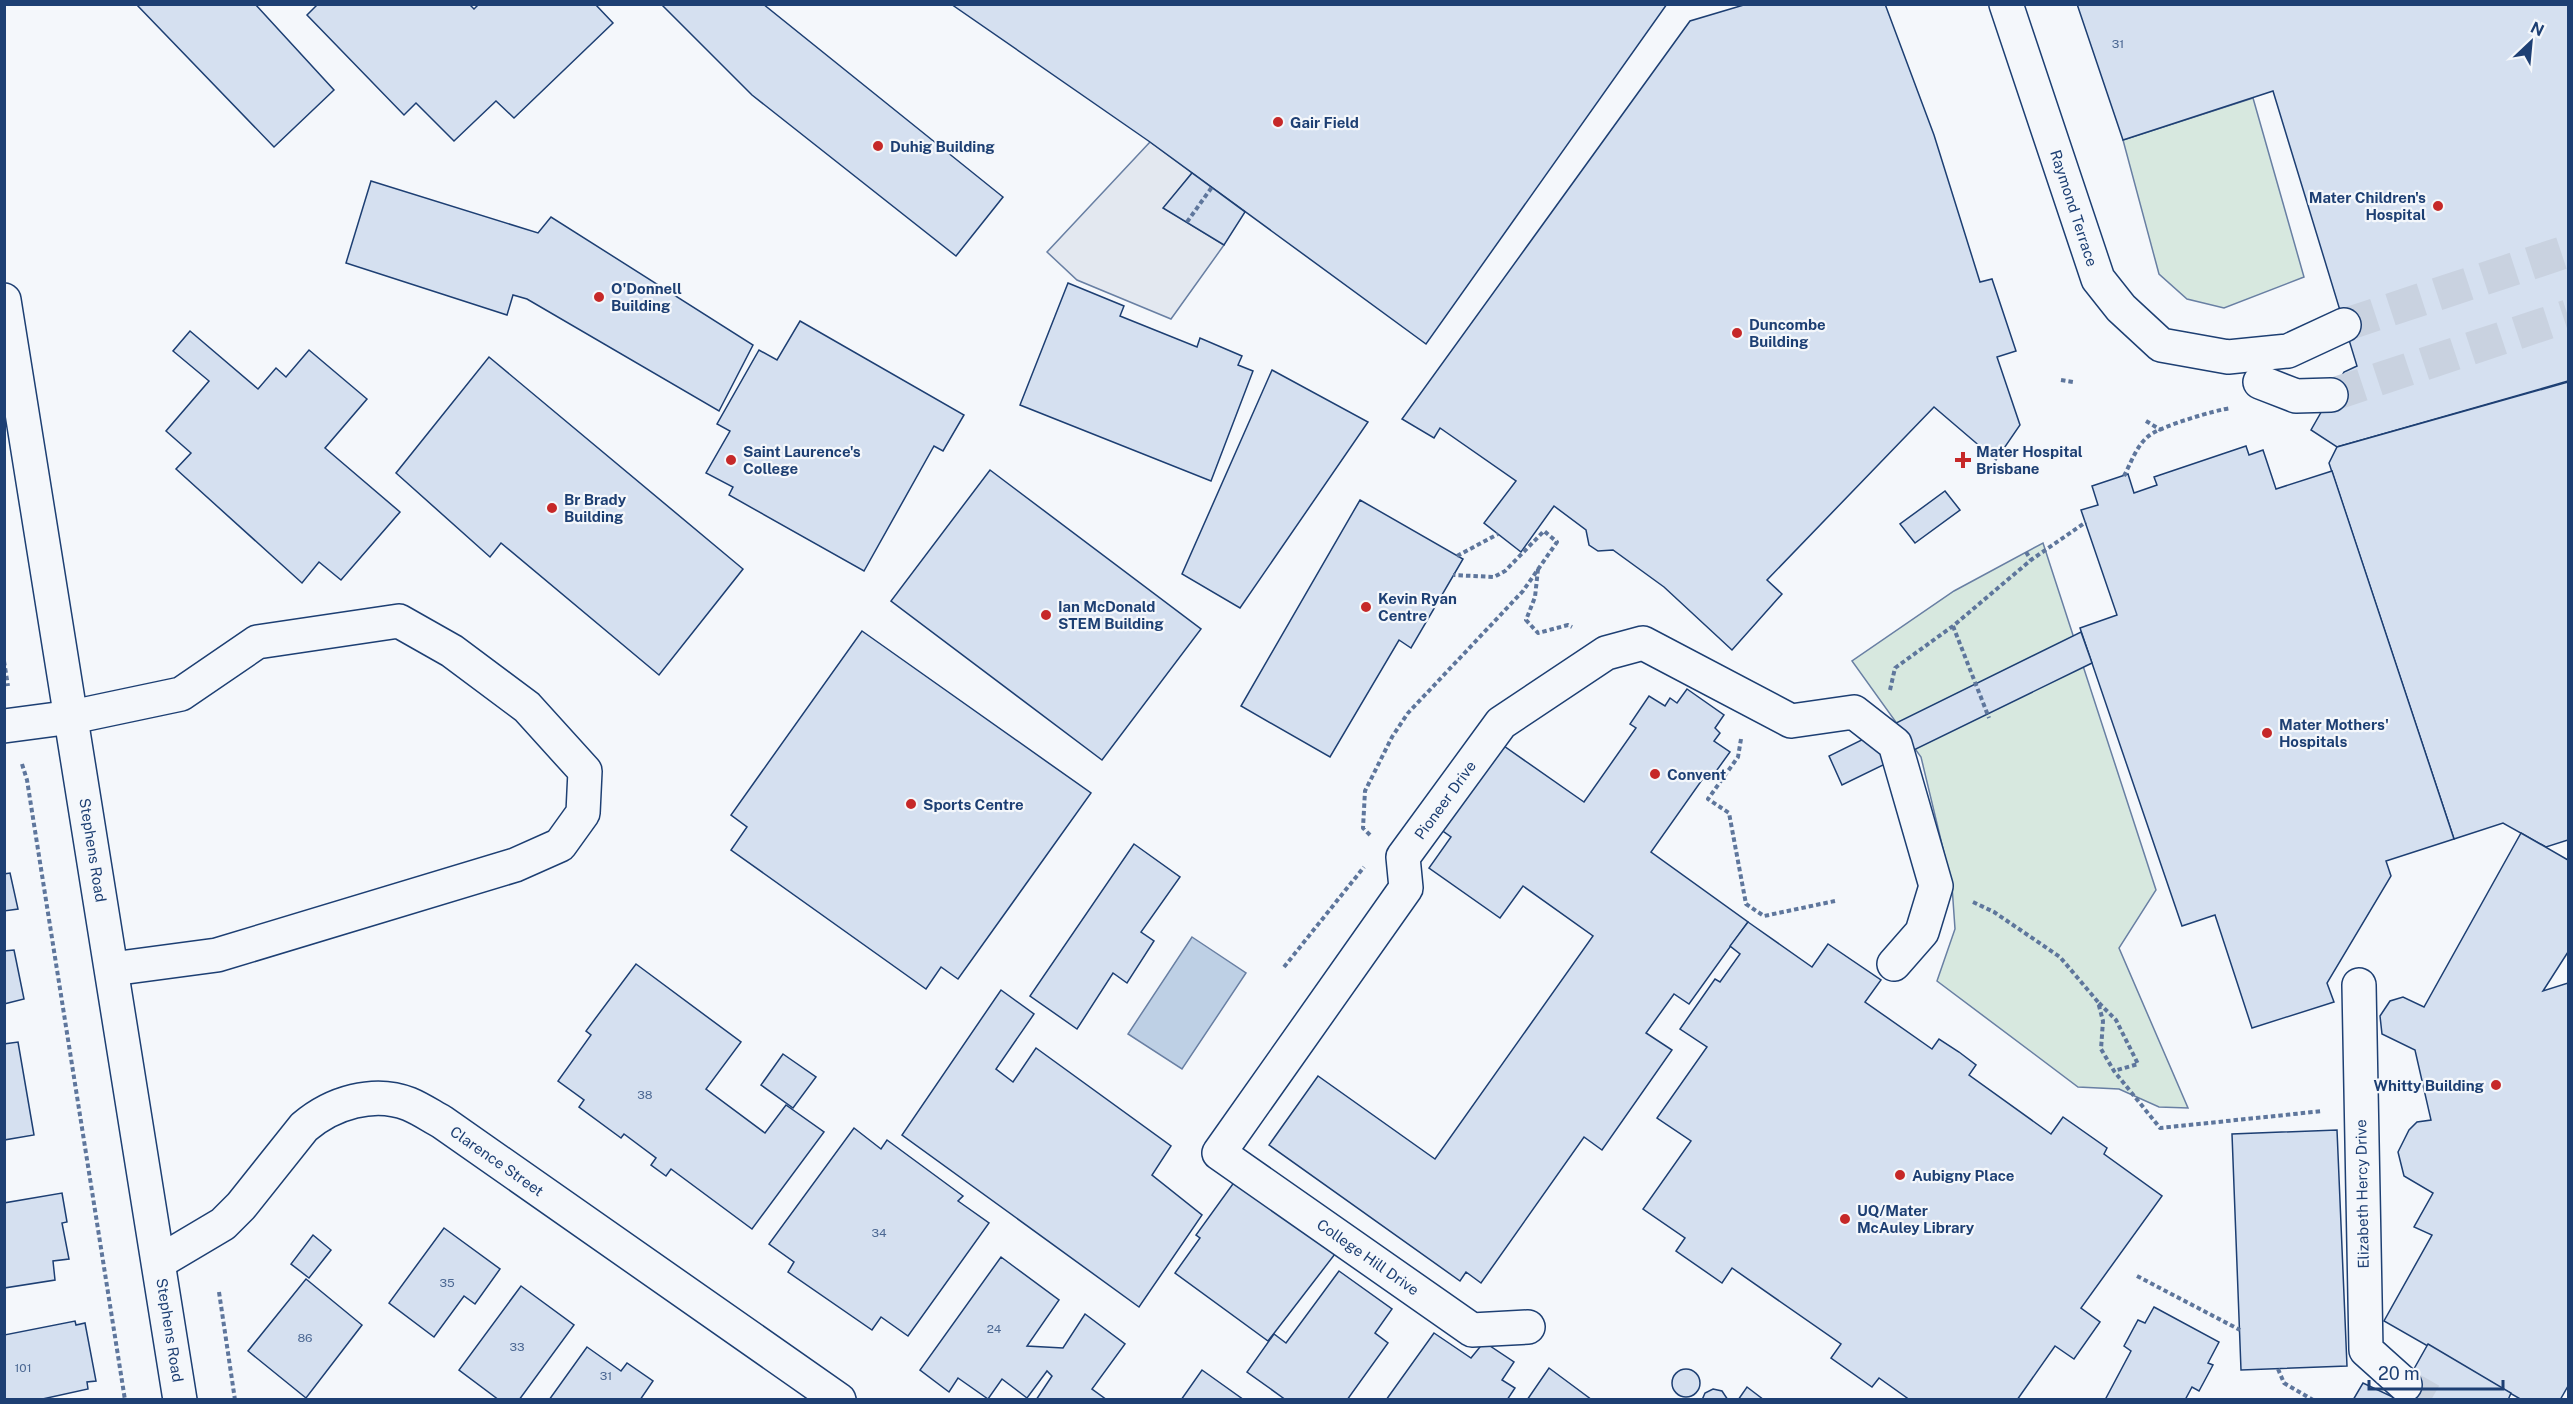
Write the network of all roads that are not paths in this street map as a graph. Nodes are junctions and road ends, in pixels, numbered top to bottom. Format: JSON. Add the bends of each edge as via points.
{"nodes":[{"id":1,"x":2006,"y":4,"type":"edge"},
{"id":2,"x":4,"y":300,"type":"edge"},
{"id":3,"x":2344,"y":325,"type":"tunnel mouth"},
{"id":4,"x":2260,"y":382,"type":"dead end"},
{"id":5,"x":2331,"y":395,"type":"tunnel mouth"},
{"id":6,"x":72,"y":717,"type":"junction"},
{"id":7,"x":4,"y":726,"type":"edge"},
{"id":8,"x":1894,"y":964,"type":"dead end"},
{"id":9,"x":112,"y":969,"type":"junction"},
{"id":10,"x":2359,"y":985,"type":"dead end"},
{"id":11,"x":1219,"y":1153,"type":"joint"},
{"id":12,"x":159,"y":1262,"type":"junction"},
{"id":13,"x":1528,"y":1328,"type":"dead end"},
{"id":14,"x":2405,"y":1385,"type":"tunnel mouth"},
{"id":15,"x":180,"y":1400,"type":"edge"},
{"id":16,"x":840,"y":1400,"type":"edge"}],
"edges":[{"from":1,"to":3,"type":"street","name":"Raymond Terrace","via":[[2098,279],[2121,308],[2161,345],[2228,357],[2288,351]]},
{"from":2,"to":6,"type":"street","name":"Stephens Road"},
{"from":4,"to":5,"type":"street","via":[[2296,396]]},
{"from":6,"to":7,"type":"street"},
{"from":6,"to":9,"type":"street","name":"Stephens Road"},
{"from":6,"to":9,"type":"street","via":[[181,694],[257,642],[399,621],[452,651],[527,707],[585,771],[583,813],[560,845],[515,865],[217,956]]},
{"from":8,"to":11,"type":"street","name":"Pioneer Drive","via":[[1922,932],[1936,886],[1895,744],[1854,712],[1791,721],[1643,643],[1606,652],[1501,723],[1403,857],[1406,888]]},
{"from":9,"to":12,"type":"street","name":"Stephens Road"},
{"from":10,"to":14,"type":"street","name":"Elizabeth Hercy Drive","via":[[2366,1350]]},
{"from":11,"to":13,"type":"street","name":"College Hill Drive","via":[[1472,1330]]},
{"from":12,"to":15,"type":"street","name":"Stephens Road"},
{"from":12,"to":16,"type":"street","name":"Clarence Street","via":[[223,1224],[314,1119],[354,1102],[396,1100],[442,1122]]}]}
